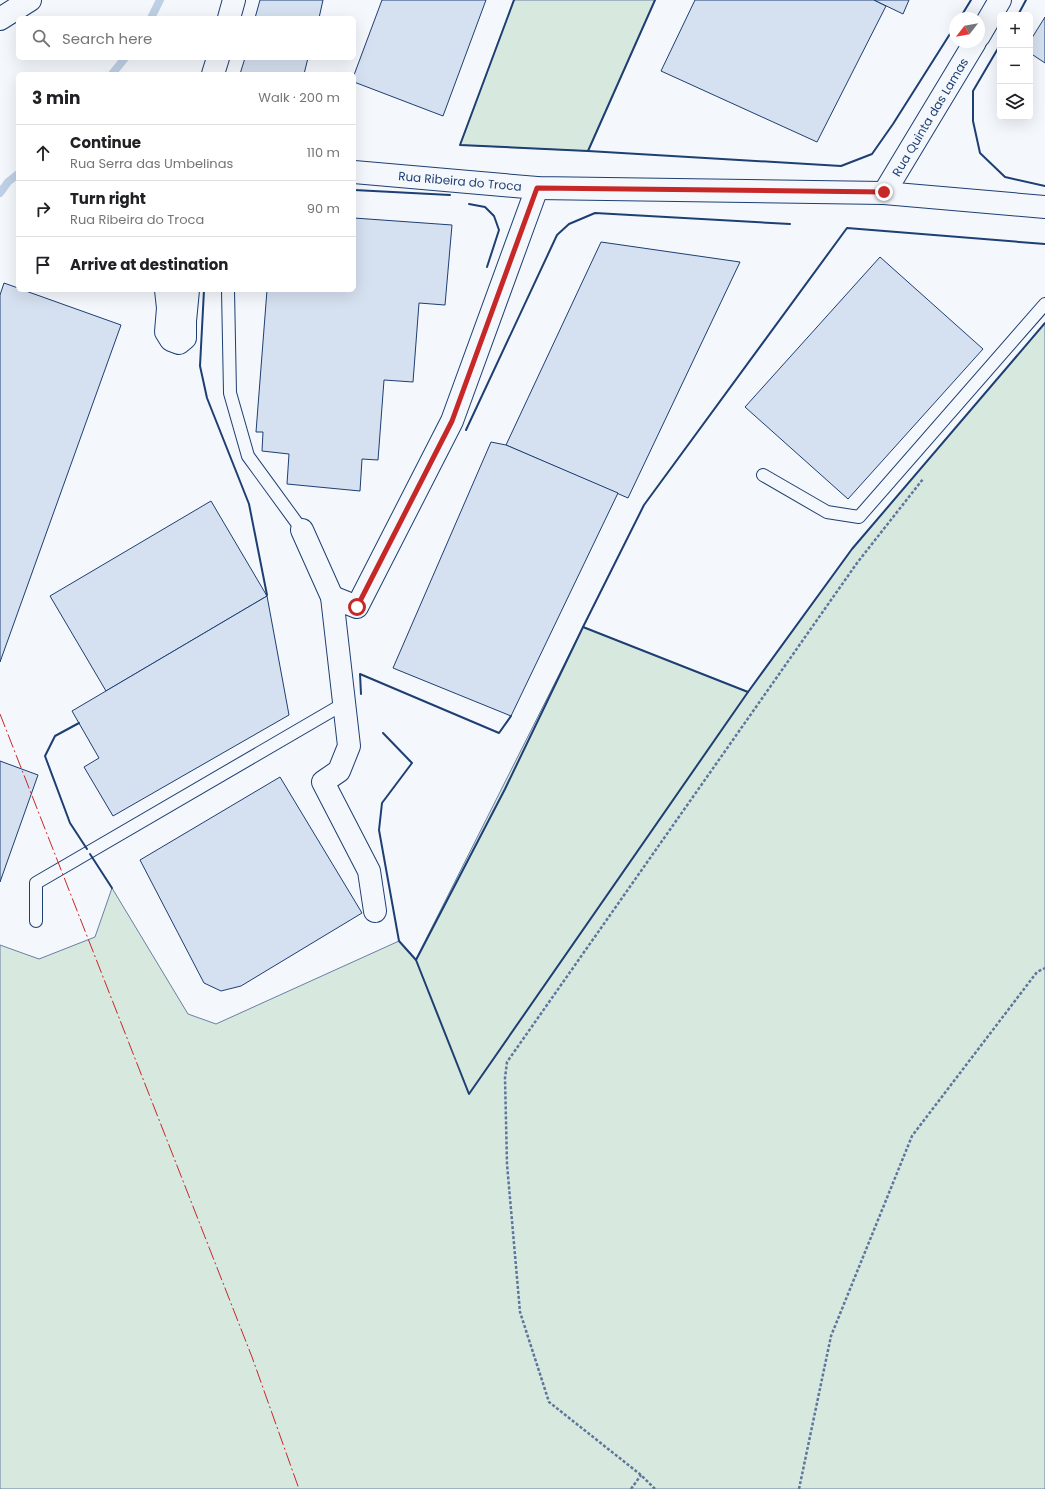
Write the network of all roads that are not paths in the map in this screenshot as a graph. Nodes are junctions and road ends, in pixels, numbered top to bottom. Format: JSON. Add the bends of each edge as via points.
{"nodes":[{"id":1,"x":12,"y":0,"type":"edge"},
{"id":2,"x":30,"y":0,"type":"edge"},
{"id":3,"x":234,"y":0,"type":"edge"},
{"id":4,"x":1000,"y":0,"type":"edge"},
{"id":5,"x":0,"y":12,"type":"edge"},
{"id":6,"x":230,"y":16,"type":"edge"},
{"id":7,"x":0,"y":19,"type":"edge"},
{"id":8,"x":985,"y":26,"type":"edge"},
{"id":9,"x":971,"y":48,"type":"edge"},
{"id":10,"x":218,"y":60,"type":"edge"},
{"id":11,"x":214,"y":72,"type":"edge"},
{"id":12,"x":356,"y":172,"type":"edge"},
{"id":13,"x":537,"y":188,"type":"junction"},
{"id":14,"x":884,"y":192,"type":"junction"},
{"id":15,"x":1045,"y":207,"type":"edge"},
{"id":16,"x":166,"y":292,"type":"edge"},
{"id":17,"x":188,"y":292,"type":"edge"},
{"id":18,"x":228,"y":292,"type":"edge"},
{"id":19,"x":1045,"y":304,"type":"edge"},
{"id":20,"x":763,"y":475,"type":"dead end"},
{"id":21,"x":302,"y":530,"type":"joint"},
{"id":22,"x":332,"y":597,"type":"junction"},
{"id":23,"x":345,"y":704,"type":"junction"},
{"id":24,"x":375,"y":911,"type":"dead end"},
{"id":25,"x":36,"y":921,"type":"dead end"}],
"edges":[{"from":1,"to":5,"type":"lane"},
{"from":2,"to":7,"type":"street"},
{"from":3,"to":6,"type":"street"},
{"from":4,"to":8,"type":"street"},
{"from":9,"to":14,"type":"street","name":"Rua Quinta das Lamas"},
{"from":10,"to":11,"type":"street"},
{"from":12,"to":13,"type":"street","name":"Rua Ribeira do Troca"},
{"from":13,"to":14,"type":"street","name":"Rua Ribeira do Troca"},
{"from":13,"to":22,"type":"street","via":[[452,421],[357,607]]},
{"from":14,"to":15,"type":"street","name":"Rua Ribeira do Troca"},
{"from":16,"to":17,"type":"street","via":[[166,332],[171,340],[179,342],[184,338]]},
{"from":18,"to":21,"type":"lane","via":[[230,393],[248,456]]},
{"from":19,"to":20,"type":"lane","via":[[859,517],[826,512]]},
{"from":21,"to":22,"type":"street"},
{"from":22,"to":23,"type":"street"},
{"from":23,"to":24,"type":"street","via":[[349,746],[339,771],[323,782],[369,871]]},
{"from":23,"to":25,"type":"lane","via":[[36,883]]}]}
